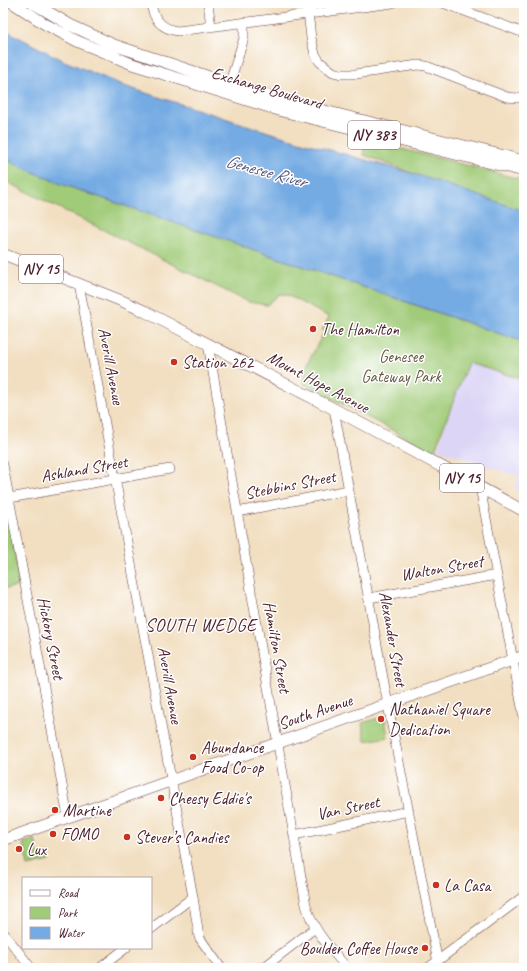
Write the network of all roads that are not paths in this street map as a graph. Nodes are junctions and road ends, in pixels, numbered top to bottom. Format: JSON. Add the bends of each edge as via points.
{"nodes":[{"id":1,"x":13,"y":3,"type":"edge"},
{"id":2,"x":33,"y":3,"type":"edge"},
{"id":3,"x":151,"y":3,"type":"edge"},
{"id":4,"x":208,"y":3,"type":"edge"},
{"id":5,"x":307,"y":3,"type":"edge"},
{"id":6,"x":392,"y":3,"type":"edge"},
{"id":7,"x":443,"y":3,"type":"edge"},
{"id":8,"x":309,"y":14,"type":"junction"},
{"id":9,"x":244,"y":23,"type":"junction"},
{"id":10,"x":211,"y":27,"type":"junction"},
{"id":11,"x":524,"y":33,"type":"edge"},
{"id":12,"x":228,"y":89,"type":"junction"},
{"id":13,"x":524,"y":97,"type":"edge"},
{"id":14,"x":524,"y":161,"type":"edge"},
{"id":15,"x":524,"y":171,"type":"edge"},
{"id":16,"x":3,"y":254,"type":"edge"},
{"id":17,"x":79,"y":284,"type":"junction"},
{"id":18,"x":208,"y":344,"type":"junction"},
{"id":19,"x":334,"y":409,"type":"junction"},
{"id":20,"x":3,"y":465,"type":"edge"},
{"id":21,"x":170,"y":469,"type":"dead end"},
{"id":22,"x":116,"y":479,"type":"junction"},
{"id":23,"x":480,"y":487,"type":"junction"},
{"id":24,"x":348,"y":490,"type":"junction"},
{"id":25,"x":6,"y":499,"type":"edge"},
{"id":26,"x":524,"y":511,"type":"edge"},
{"id":27,"x":237,"y":512,"type":"junction"},
{"id":28,"x":497,"y":575,"type":"junction"},
{"id":29,"x":369,"y":598,"type":"junction"},
{"id":30,"x":524,"y":656,"type":"edge"},
{"id":31,"x":513,"y":660,"type":"junction"},
{"id":32,"x":388,"y":705,"type":"junction"},
{"id":33,"x":524,"y":718,"type":"edge"},
{"id":34,"x":278,"y":743,"type":"junction"},
{"id":35,"x":172,"y":781,"type":"junction"},
{"id":36,"x":409,"y":811,"type":"junction"},
{"id":37,"x":68,"y":817,"type":"junction"},
{"id":38,"x":294,"y":835,"type":"junction"},
{"id":39,"x":3,"y":840,"type":"edge"},
{"id":40,"x":524,"y":896,"type":"edge"},
{"id":41,"x":193,"y":897,"type":"junction"},
{"id":42,"x":152,"y":928,"type":"edge"},
{"id":43,"x":315,"y":928,"type":"junction"},
{"id":44,"x":3,"y":932,"type":"edge"},
{"id":45,"x":125,"y":949,"type":"edge"},
{"id":46,"x":438,"y":964,"type":"edge"},
{"id":47,"x":31,"y":968,"type":"edge"},
{"id":48,"x":100,"y":968,"type":"edge"},
{"id":49,"x":221,"y":968,"type":"edge"},
{"id":50,"x":263,"y":968,"type":"edge"},
{"id":51,"x":347,"y":968,"type":"edge"},
{"id":52,"x":428,"y":968,"type":"edge"}],
"edges":[{"from":1,"to":12,"type":"main road","name":"Exchange Boulevard","number":"NY 383","via":[[56,30],[99,51],[127,62]]},
{"from":2,"to":12,"type":"main road","name":"Exchange Boulevard","number":"NY 383","via":[[114,45]]},
{"from":3,"to":10,"type":"street","via":[[155,19],[170,30]]},
{"from":4,"to":10,"type":"street"},
{"from":5,"to":8,"type":"street"},
{"from":6,"to":8,"type":"street"},
{"from":7,"to":11,"type":"street"},
{"from":8,"to":9,"type":"street"},
{"from":8,"to":13,"type":"street","via":[[315,54],[320,62],[334,72],[348,74],[426,66],[507,97]]},
{"from":9,"to":10,"type":"street"},
{"from":9,"to":12,"type":"street","via":[[244,38]]},
{"from":12,"to":14,"type":"main road","name":"Exchange Boulevard","number":"NY 383","via":[[292,102]]},
{"from":12,"to":15,"type":"main road","name":"Exchange Boulevard","number":"NY 383","via":[[293,114]]},
{"from":16,"to":17,"type":"main road","name":"Mount Hope Avenue","number":"NY 15"},
{"from":17,"to":18,"type":"main road","name":"Mount Hope Avenue","number":"NY 15","via":[[134,306]]},
{"from":17,"to":22,"type":"street","name":"Averill Avenue"},
{"from":18,"to":19,"type":"main road","name":"Mount Hope Avenue","number":"NY 15"},
{"from":18,"to":27,"type":"street","name":"Hamilton Street"},
{"from":19,"to":23,"type":"main road","name":"Mount Hope Avenue","number":"NY 15"},
{"from":19,"to":24,"type":"street","name":"Alexander Street"},
{"from":20,"to":25,"type":"street","name":"Hickory Street"},
{"from":21,"to":22,"type":"street","name":"Ashland Street"},
{"from":22,"to":25,"type":"street","name":"Ashland Street"},
{"from":22,"to":35,"type":"street","name":"Averill Avenue"},
{"from":23,"to":26,"type":"main road","name":"Mount Hope Avenue","number":"NY 15"},
{"from":23,"to":28,"type":"street"},
{"from":24,"to":27,"type":"street","name":"Stebbins Street"},
{"from":24,"to":29,"type":"street","name":"Alexander Street"},
{"from":25,"to":37,"type":"street","name":"Hickory Street"},
{"from":27,"to":34,"type":"street","name":"Hamilton Street"},
{"from":28,"to":29,"type":"street","name":"Walton Street"},
{"from":28,"to":31,"type":"street"},
{"from":29,"to":32,"type":"street","name":"Alexander Street"},
{"from":30,"to":31,"type":"main road","name":"South Avenue"},
{"from":31,"to":32,"type":"main road","name":"South Avenue"},
{"from":31,"to":33,"type":"street"},
{"from":32,"to":34,"type":"main road","name":"South Avenue"},
{"from":32,"to":36,"type":"street","name":"Alexander Street"},
{"from":34,"to":35,"type":"main road","name":"South Avenue"},
{"from":34,"to":38,"type":"street","name":"Hamilton Street"},
{"from":35,"to":37,"type":"main road","name":"South Avenue"},
{"from":35,"to":41,"type":"street","name":"Averill Avenue"},
{"from":36,"to":38,"type":"street","name":"Van Street"},
{"from":36,"to":46,"type":"street","name":"Alexander Street"},
{"from":37,"to":39,"type":"main road","name":"South Avenue"},
{"from":38,"to":43,"type":"street","name":"Hamilton Street","via":[[306,906]]},
{"from":40,"to":46,"type":"street"},
{"from":41,"to":42,"type":"street"},
{"from":41,"to":49,"type":"street","name":"Averill Avenue","via":[[199,937]]},
{"from":43,"to":50,"type":"street"},
{"from":43,"to":51,"type":"street","name":"Hamilton Street"},
{"from":44,"to":47,"type":"street"},
{"from":45,"to":48,"type":"street"},
{"from":46,"to":52,"type":"street"}]}
